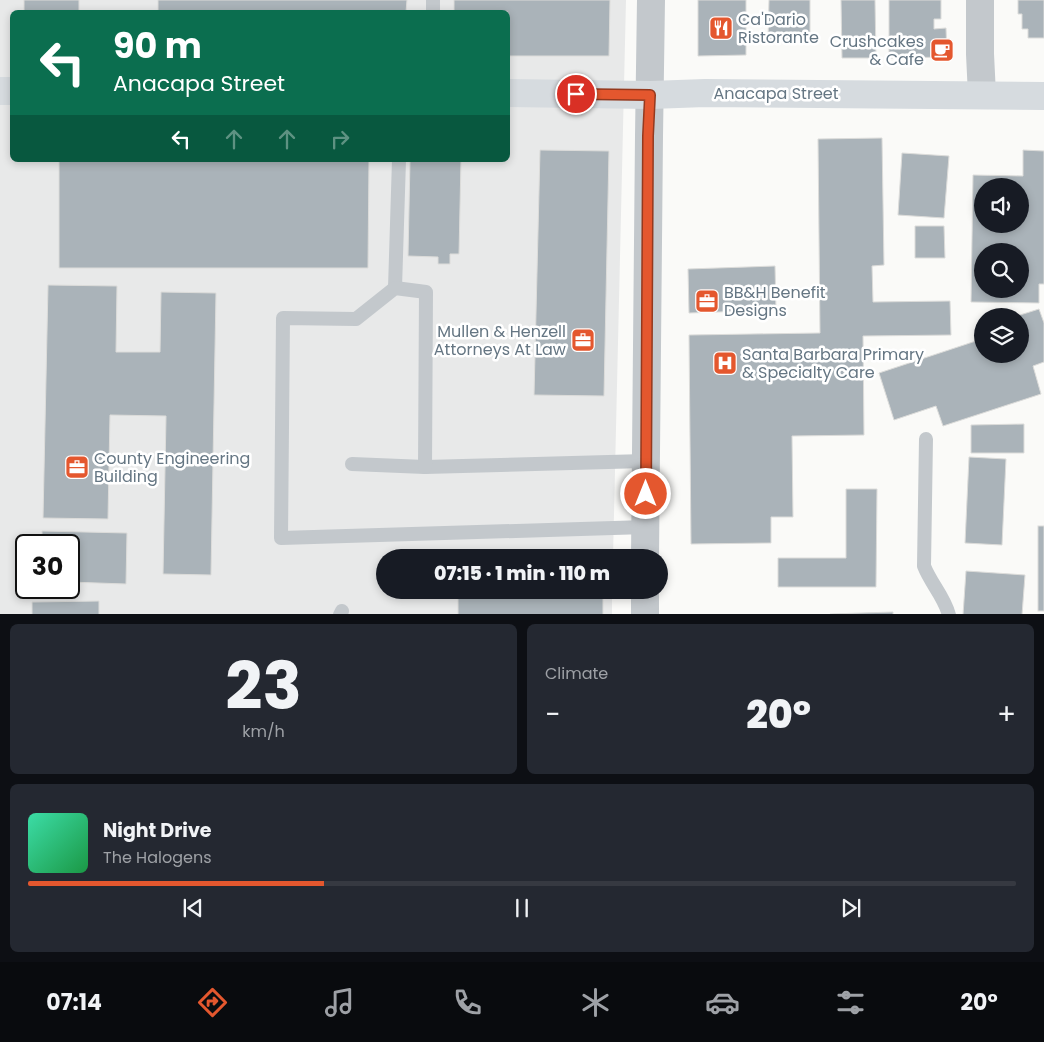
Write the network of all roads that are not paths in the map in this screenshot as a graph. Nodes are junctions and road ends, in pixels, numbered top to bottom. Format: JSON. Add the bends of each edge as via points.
{"nodes":[{"id":1,"x":651,"y":0,"type":"edge"},
{"id":2,"x":980,"y":0,"type":"edge"},
{"id":3,"x":510,"y":94,"type":"edge"},
{"id":4,"x":650,"y":95,"type":"junction"},
{"id":5,"x":982,"y":95,"type":"junction"},
{"id":6,"x":1044,"y":96,"type":"edge"},
{"id":7,"x":399,"y":162,"type":"edge"},
{"id":8,"x":395,"y":288,"type":"junction"},
{"id":9,"x":926,"y":439,"type":"dead end"},
{"id":10,"x":645,"y":461,"type":"junction"},
{"id":11,"x":352,"y":464,"type":"dead end"},
{"id":12,"x":424,"y":467,"type":"junction"},
{"id":13,"x":646,"y":527,"type":"junction"},
{"id":14,"x":646,"y":549,"type":"edge"},
{"id":15,"x":645,"y":599,"type":"edge"},
{"id":16,"x":645,"y":614,"type":"edge"},
{"id":17,"x":949,"y":614,"type":"edge"}],
"edges":[{"from":1,"to":4,"type":"street"},
{"from":2,"to":5,"type":"street"},
{"from":3,"to":4,"type":"street","name":"Anacapa Street"},
{"from":4,"to":5,"type":"street","name":"Anacapa Street"},
{"from":4,"to":10,"type":"street"},
{"from":5,"to":6,"type":"street","name":"Anacapa Street"},
{"from":7,"to":8,"type":"lane"},
{"from":8,"to":12,"type":"lane","via":[[426,292]]},
{"from":8,"to":13,"type":"lane","via":[[356,320],[283,318],[281,538]]},
{"from":9,"to":17,"type":"lane","via":[[924,566],[944,598]]},
{"from":10,"to":12,"type":"lane"},
{"from":10,"to":13,"type":"street"},
{"from":11,"to":12,"type":"lane"},
{"from":13,"to":14,"type":"street"},
{"from":15,"to":16,"type":"street"}]}
